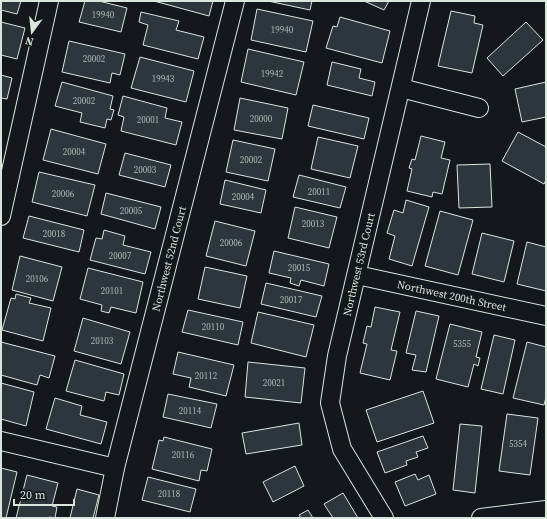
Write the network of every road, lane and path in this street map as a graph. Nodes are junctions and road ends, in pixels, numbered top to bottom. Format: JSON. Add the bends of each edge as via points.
{"nodes":[{"id":1,"x":49,"y":1,"type":"edge"},
{"id":2,"x":235,"y":1,"type":"edge"},
{"id":3,"x":421,"y":1,"type":"edge"},
{"id":4,"x":401,"y":88,"type":"junction"},
{"id":5,"x":479,"y":108,"type":"dead end"},
{"id":6,"x":1,"y":216,"type":"edge"},
{"id":7,"x":357,"y":275,"type":"junction"},
{"id":8,"x":546,"y":316,"type":"edge"},
{"id":9,"x":1,"y":441,"type":"edge"},
{"id":10,"x":115,"y":468,"type":"junction"},
{"id":11,"x":546,"y":510,"type":"edge"},
{"id":12,"x":105,"y":518,"type":"edge"},
{"id":13,"x":384,"y":518,"type":"edge"},
{"id":14,"x":481,"y":518,"type":"edge"}],
"edges":[{"from":1,"to":6,"type":"street"},
{"from":2,"to":10,"type":"street","name":"Northwest 52nd Court"},
{"from":3,"to":4,"type":"street","name":"Northwest 53rd Court"},
{"from":4,"to":5,"type":"street"},
{"from":4,"to":7,"type":"street","name":"Northwest 53rd Court"},
{"from":7,"to":8,"type":"street","name":"Northwest 200th Street"},
{"from":7,"to":13,"type":"street","name":"Northwest 53rd Court","via":[[337,356],[330,403],[342,449]]},
{"from":9,"to":10,"type":"street"},
{"from":10,"to":12,"type":"street","name":"Northwest 52nd Court"},
{"from":11,"to":14,"type":"street"}]}
